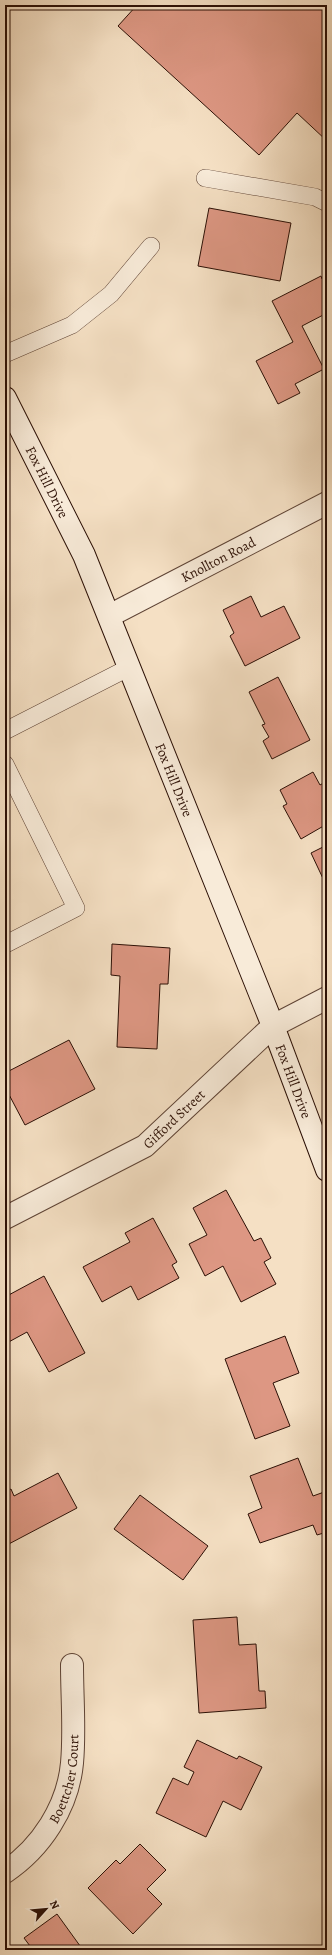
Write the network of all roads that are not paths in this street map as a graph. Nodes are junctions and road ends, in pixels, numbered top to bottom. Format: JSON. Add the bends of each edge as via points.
{"nodes":[{"id":1,"x":205,"y":178,"type":"dead end"},
{"id":2,"x":327,"y":203,"type":"edge"},
{"id":3,"x":151,"y":246,"type":"dead end"},
{"id":4,"x":5,"y":354,"type":"edge"},
{"id":5,"x":5,"y":398,"type":"edge"},
{"id":6,"x":327,"y":503,"type":"edge"},
{"id":7,"x":109,"y":616,"type":"junction"},
{"id":8,"x":130,"y":667,"type":"junction"},
{"id":9,"x":5,"y":731,"type":"edge"},
{"id":10,"x":5,"y":764,"type":"edge"},
{"id":11,"x":5,"y":942,"type":"edge"},
{"id":12,"x":327,"y":998,"type":"edge"},
{"id":13,"x":273,"y":1026,"type":"junction"},
{"id":14,"x":327,"y":1170,"type":"edge"},
{"id":15,"x":5,"y":1218,"type":"edge"},
{"id":16,"x":72,"y":1665,"type":"dead end"},
{"id":17,"x":5,"y":1872,"type":"edge"}],
"edges":[{"from":1,"to":2,"type":"lane","via":[[315,197]]},
{"from":3,"to":4,"type":"lane","via":[[111,294],[72,325]]},
{"from":5,"to":7,"type":"street","name":"Fox Hill Drive","via":[[84,555]]},
{"from":6,"to":7,"type":"street","name":"Knollton Road"},
{"from":7,"to":8,"type":"street","name":"Fox Hill Drive"},
{"from":8,"to":9,"type":"lane"},
{"from":8,"to":13,"type":"street","name":"Fox Hill Drive"},
{"from":10,"to":11,"type":"lane","via":[[76,908],[6,944]]},
{"from":12,"to":13,"type":"street","name":"Gifford Street"},
{"from":13,"to":14,"type":"street","name":"Fox Hill Drive"},
{"from":13,"to":15,"type":"street","name":"Gifford Street","via":[[144,1146]]},
{"from":16,"to":17,"type":"street","name":"Boettcher Court","via":[[72,1763],[61,1806],[30,1852]]}]}
